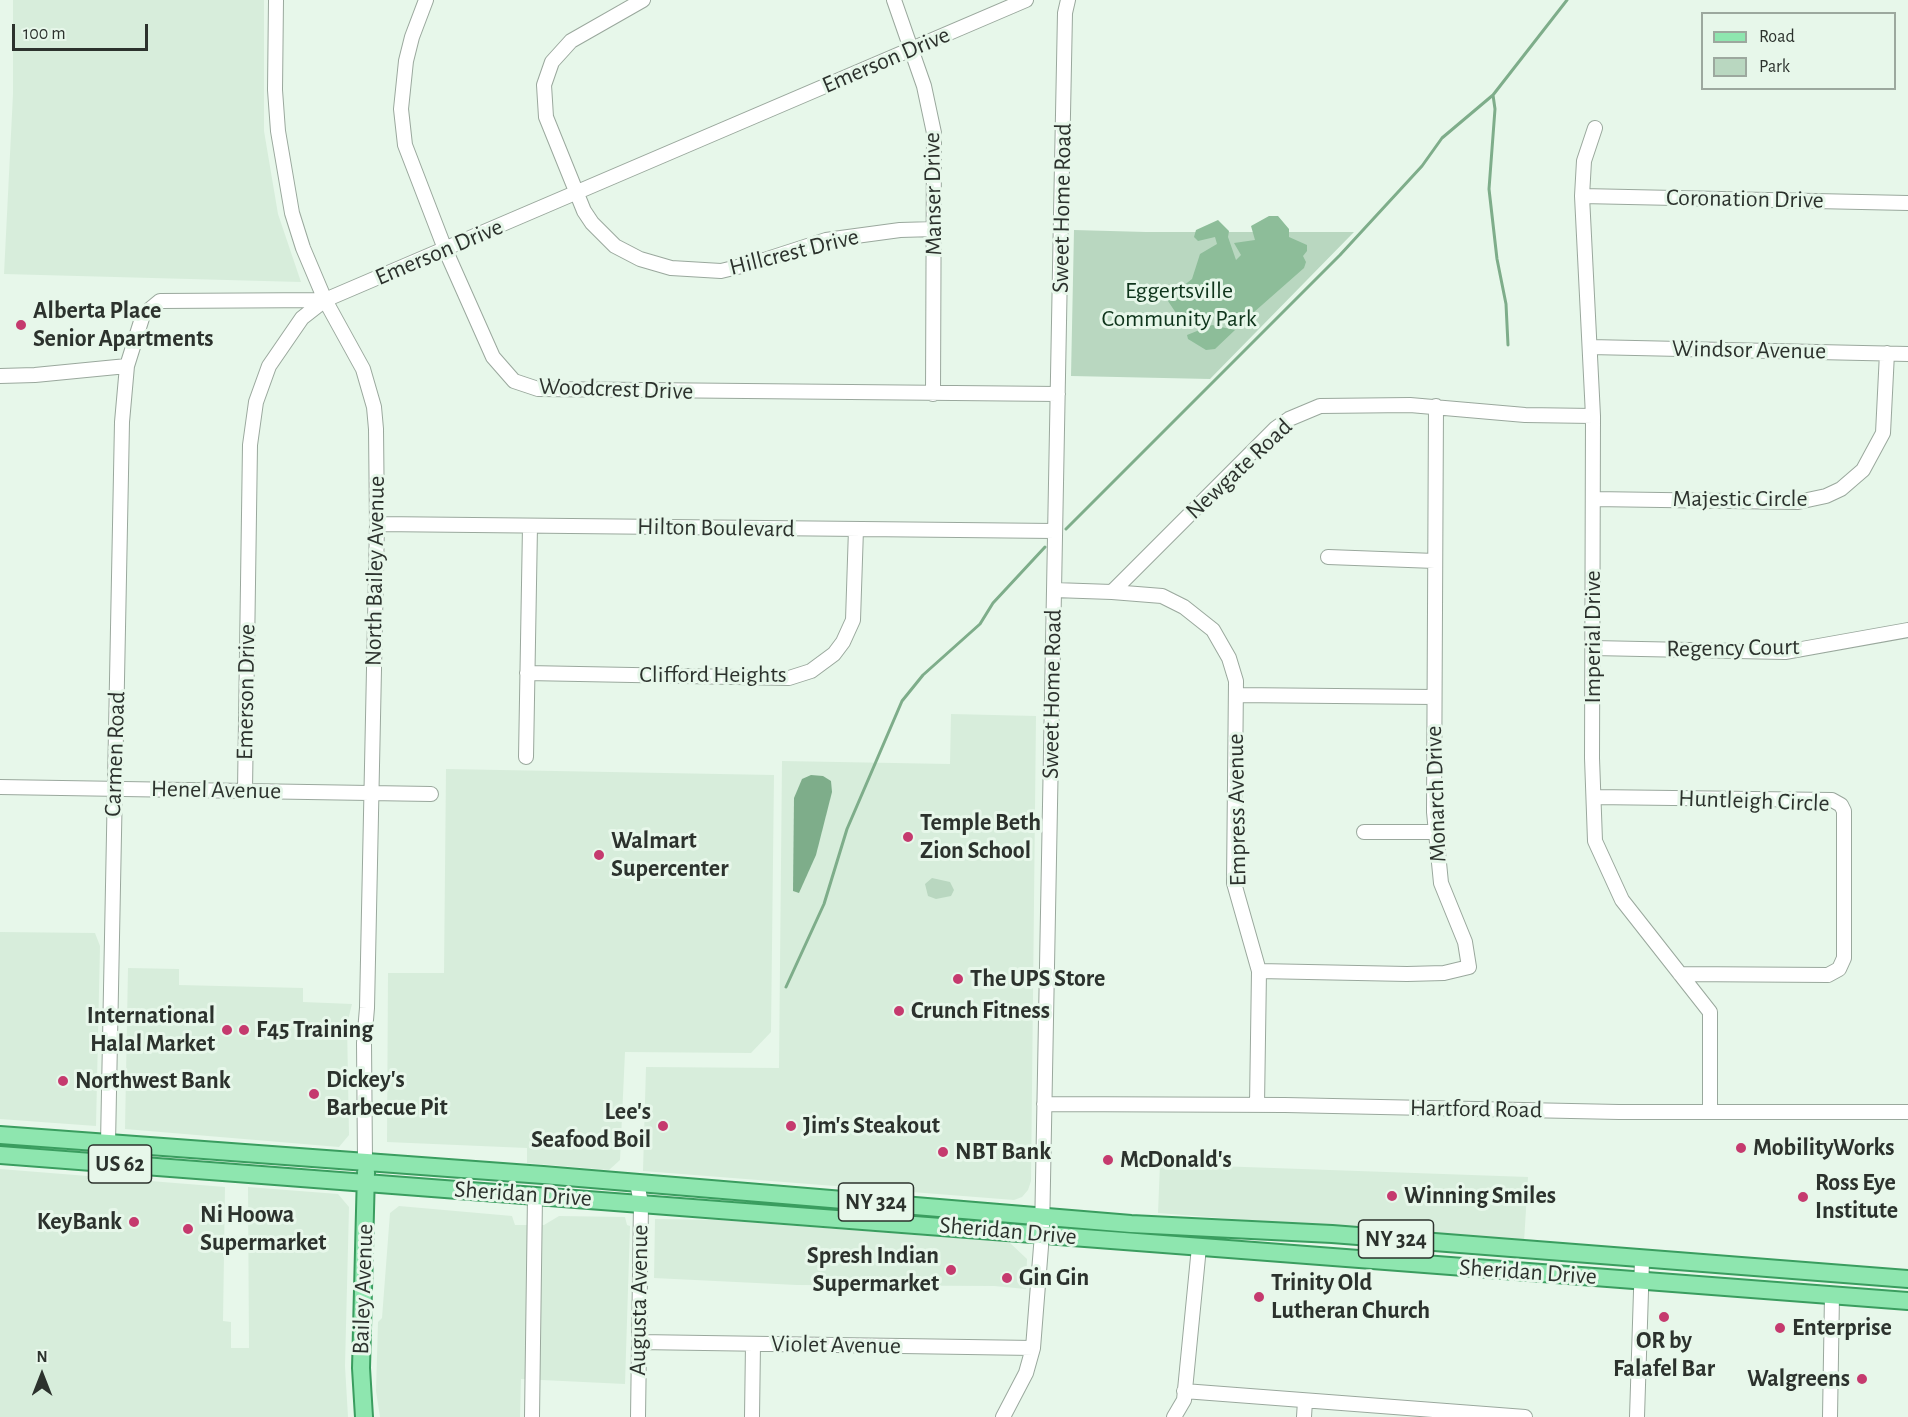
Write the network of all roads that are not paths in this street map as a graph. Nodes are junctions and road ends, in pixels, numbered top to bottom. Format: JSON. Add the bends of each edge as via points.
{"nodes":[{"id":1,"x":276,"y":0,"type":"edge"},
{"id":2,"x":426,"y":0,"type":"edge"},
{"id":3,"x":643,"y":0,"type":"edge"},
{"id":4,"x":894,"y":0,"type":"edge"},
{"id":5,"x":1026,"y":0,"type":"edge"},
{"id":6,"x":1063,"y":1,"type":"edge"},
{"id":7,"x":911,"y":50,"type":"junction"},
{"id":8,"x":1595,"y":128,"type":"dead end"},
{"id":9,"x":576,"y":193,"type":"junction"},
{"id":10,"x":1582,"y":196,"type":"junction"},
{"id":11,"x":1908,"y":203,"type":"edge"},
{"id":12,"x":935,"y":229,"type":"junction"},
{"id":13,"x":445,"y":249,"type":"junction"},
{"id":14,"x":325,"y":300,"type":"junction"},
{"id":15,"x":1590,"y":346,"type":"junction"},
{"id":16,"x":1887,"y":353,"type":"junction"},
{"id":17,"x":1908,"y":354,"type":"edge"},
{"id":18,"x":127,"y":366,"type":"junction"},
{"id":19,"x":0,"y":376,"type":"edge"},
{"id":20,"x":933,"y":394,"type":"junction"},
{"id":21,"x":1058,"y":394,"type":"junction"},
{"id":22,"x":1436,"y":406,"type":"junction"},
{"id":23,"x":1593,"y":416,"type":"junction"},
{"id":24,"x":1593,"y":499,"type":"junction"},
{"id":25,"x":377,"y":524,"type":"junction"},
{"id":26,"x":530,"y":526,"type":"junction"},
{"id":27,"x":856,"y":529,"type":"junction"},
{"id":28,"x":1055,"y":531,"type":"junction"},
{"id":29,"x":1328,"y":558,"type":"dead end"},
{"id":30,"x":1435,"y":561,"type":"junction"},
{"id":31,"x":1054,"y":590,"type":"junction"},
{"id":32,"x":1112,"y":592,"type":"junction"},
{"id":33,"x":1908,"y":630,"type":"edge"},
{"id":34,"x":1593,"y":648,"type":"junction"},
{"id":35,"x":527,"y":674,"type":"junction"},
{"id":36,"x":1237,"y":695,"type":"junction"},
{"id":37,"x":1434,"y":697,"type":"junction"},
{"id":38,"x":526,"y":757,"type":"dead end"},
{"id":39,"x":0,"y":787,"type":"edge"},
{"id":40,"x":114,"y":788,"type":"junction"},
{"id":41,"x":245,"y":790,"type":"junction"},
{"id":42,"x":371,"y":793,"type":"junction"},
{"id":43,"x":432,"y":794,"type":"dead end"},
{"id":44,"x":1594,"y":797,"type":"junction"},
{"id":45,"x":1364,"y":832,"type":"dead end"},
{"id":46,"x":1435,"y":832,"type":"junction"},
{"id":47,"x":1259,"y":970,"type":"junction"},
{"id":48,"x":1680,"y":974,"type":"junction"},
{"id":49,"x":1044,"y":1104,"type":"junction"},
{"id":50,"x":1257,"y":1105,"type":"junction"},
{"id":51,"x":1710,"y":1111,"type":"junction"},
{"id":52,"x":1908,"y":1112,"type":"edge"},
{"id":53,"x":0,"y":1135,"type":"edge"},
{"id":54,"x":108,"y":1143,"type":"junction"},
{"id":55,"x":0,"y":1155,"type":"edge"},
{"id":56,"x":365,"y":1161,"type":"junction"},
{"id":57,"x":366,"y":1182,"type":"junction"},
{"id":58,"x":637,"y":1183,"type":"junction"},
{"id":59,"x":536,"y":1195,"type":"junction"},
{"id":60,"x":641,"y":1203,"type":"junction"},
{"id":61,"x":1042,"y":1215,"type":"junction"},
{"id":62,"x":1042,"y":1234,"type":"junction"},
{"id":63,"x":1200,"y":1247,"type":"junction"},
{"id":64,"x":1642,"y":1260,"type":"junction"},
{"id":65,"x":1908,"y":1279,"type":"edge"},
{"id":66,"x":1642,"y":1281,"type":"junction"},
{"id":67,"x":1832,"y":1295,"type":"junction"},
{"id":68,"x":1908,"y":1301,"type":"edge"},
{"id":69,"x":639,"y":1342,"type":"junction"},
{"id":70,"x":753,"y":1344,"type":"junction"},
{"id":71,"x":1034,"y":1348,"type":"junction"},
{"id":72,"x":1184,"y":1391,"type":"junction"},
{"id":73,"x":1305,"y":1401,"type":"junction"},
{"id":74,"x":364,"y":1417,"type":"edge"},
{"id":75,"x":532,"y":1417,"type":"edge"},
{"id":76,"x":638,"y":1417,"type":"edge"},
{"id":77,"x":752,"y":1417,"type":"edge"},
{"id":78,"x":1002,"y":1417,"type":"edge"},
{"id":79,"x":1174,"y":1417,"type":"edge"},
{"id":80,"x":1304,"y":1417,"type":"edge"},
{"id":81,"x":1525,"y":1417,"type":"edge"},
{"id":82,"x":1637,"y":1417,"type":"edge"},
{"id":83,"x":1830,"y":1417,"type":"edge"}],
"edges":[{"from":1,"to":14,"type":"street","name":"North Bailey Avenue","via":[[275,90],[285,180],[301,242]]},
{"from":2,"to":13,"type":"street","name":"Woodcrest Drive","via":[[406,61],[402,127],[410,162]]},
{"from":3,"to":9,"type":"street","name":"Hillcrest Drive","via":[[571,41],[559,51],[547,73],[543,106]]},
{"from":4,"to":7,"type":"street","name":"Manser Drive"},
{"from":5,"to":7,"type":"street","name":"Emerson Drive"},
{"from":6,"to":21,"type":"street","name":"Sweet Home Road"},
{"from":7,"to":9,"type":"street","name":"Emerson Drive"},
{"from":7,"to":12,"type":"street","name":"Manser Drive","via":[[934,133]]},
{"from":8,"to":10,"type":"street","name":"Imperial Drive","via":[[1584,161]]},
{"from":9,"to":12,"type":"street","name":"Hillcrest Drive","via":[[592,223],[615,246],[655,264],[690,271],[736,269],[826,240]]},
{"from":9,"to":13,"type":"street","name":"Emerson Drive"},
{"from":10,"to":11,"type":"street","name":"Coronation Drive"},
{"from":10,"to":15,"type":"street","name":"Imperial Drive"},
{"from":12,"to":20,"type":"street","name":"Manser Drive"},
{"from":13,"to":14,"type":"street","name":"Emerson Drive"},
{"from":13,"to":20,"type":"street","name":"Woodcrest Drive","via":[[493,357],[506,374],[524,386]]},
{"from":14,"to":18,"type":"street","name":"Carmen Road","via":[[160,301],[143,315]]},
{"from":14,"to":25,"type":"street","name":"North Bailey Avenue","via":[[363,369],[374,407]]},
{"from":14,"to":41,"type":"street","name":"Emerson Drive","via":[[289,333],[269,366],[256,402],[249,465]]},
{"from":15,"to":16,"type":"street","name":"Windsor Avenue"},
{"from":15,"to":23,"type":"street","name":"Imperial Drive"},
{"from":16,"to":17,"type":"street","name":"Windsor Avenue"},
{"from":16,"to":24,"type":"street","name":"Majestic Circle","via":[[1883,433],[1863,470],[1841,489],[1798,502]]},
{"from":18,"to":19,"type":"street"},
{"from":18,"to":40,"type":"street","name":"Carmen Road","via":[[122,422]]},
{"from":20,"to":21,"type":"street","name":"Woodcrest Drive"},
{"from":21,"to":28,"type":"street","name":"Sweet Home Road"},
{"from":22,"to":23,"type":"street","name":"Newgate Road","via":[[1525,415]]},
{"from":22,"to":30,"type":"street","name":"Monarch Drive"},
{"from":22,"to":32,"type":"street","name":"Newgate Road","via":[[1335,404],[1289,419],[1264,439]]},
{"from":23,"to":24,"type":"street","name":"Imperial Drive"},
{"from":24,"to":34,"type":"street","name":"Imperial Drive"},
{"from":25,"to":26,"type":"street","name":"Hilton Boulevard"},
{"from":25,"to":42,"type":"street","name":"North Bailey Avenue"},
{"from":26,"to":27,"type":"street","name":"Hilton Boulevard"},
{"from":26,"to":35,"type":"street"},
{"from":27,"to":28,"type":"street","name":"Hilton Boulevard"},
{"from":27,"to":35,"type":"street","name":"Clifford Heights","via":[[853,620],[834,654],[811,671],[789,678]]},
{"from":28,"to":31,"type":"street","name":"Sweet Home Road"},
{"from":29,"to":30,"type":"street"},
{"from":30,"to":37,"type":"street","name":"Monarch Drive"},
{"from":31,"to":32,"type":"street"},
{"from":31,"to":49,"type":"street","name":"Sweet Home Road"},
{"from":32,"to":36,"type":"street","name":"Empress Avenue","via":[[1162,596],[1184,607],[1213,630],[1229,658]]},
{"from":33,"to":34,"type":"street","name":"Regency Court","via":[[1785,652]]},
{"from":34,"to":44,"type":"street","name":"Imperial Drive"},
{"from":35,"to":38,"type":"street"},
{"from":36,"to":37,"type":"street"},
{"from":36,"to":47,"type":"street","name":"Empress Avenue","via":[[1234,883]]},
{"from":37,"to":46,"type":"street","name":"Monarch Drive"},
{"from":39,"to":40,"type":"street","name":"Henel Avenue"},
{"from":40,"to":41,"type":"street","name":"Henel Avenue"},
{"from":40,"to":54,"type":"street","name":"Carmen Road"},
{"from":41,"to":42,"type":"street","name":"Henel Avenue"},
{"from":42,"to":43,"type":"street","name":"Henel Avenue"},
{"from":42,"to":56,"type":"street","name":"North Bailey Avenue"},
{"from":44,"to":48,"type":"street","name":"Imperial Drive","via":[[1595,841],[1622,900]]},
{"from":44,"to":48,"type":"street","name":"Huntleigh Circle","via":[[1832,800],[1844,811],[1844,957],[1839,969],[1828,975]]},
{"from":45,"to":46,"type":"street"},
{"from":46,"to":47,"type":"street","name":"Monarch Drive","via":[[1441,883],[1465,942],[1469,967],[1444,973],[1407,974]]},
{"from":47,"to":50,"type":"street","name":"Empress Avenue"},
{"from":48,"to":51,"type":"street","name":"Imperial Drive","via":[[1710,1012]]},
{"from":49,"to":50,"type":"street","name":"Hartford Road"},
{"from":49,"to":61,"type":"street","name":"Sweet Home Road"},
{"from":50,"to":51,"type":"street","name":"Hartford Road"},
{"from":51,"to":52,"type":"street","name":"Hartford Road"},
{"from":53,"to":54,"type":"main road","name":"Sheridan Drive","number":"US 62"},
{"from":54,"to":56,"type":"main road","name":"Sheridan Drive","number":"US 62"},
{"from":55,"to":57,"type":"main road","name":"Sheridan Drive","number":"US 62"},
{"from":56,"to":57,"type":"main road","name":"Bailey Avenue"},
{"from":56,"to":58,"type":"main road","name":"Sheridan Drive","number":"NY 324"},
{"from":57,"to":59,"type":"main road","name":"Sheridan Drive","number":"NY 324"},
{"from":57,"to":74,"type":"main road","name":"Bailey Avenue","via":[[361,1368]]},
{"from":58,"to":60,"type":"street","name":"Augusta Avenue"},
{"from":58,"to":61,"type":"main road","name":"Sheridan Drive","number":"NY 324"},
{"from":59,"to":60,"type":"main road","name":"Sheridan Drive","number":"NY 324"},
{"from":59,"to":75,"type":"street"},
{"from":60,"to":62,"type":"main road","name":"Sheridan Drive","number":"NY 324"},
{"from":60,"to":69,"type":"street","name":"Augusta Avenue"},
{"from":61,"to":62,"type":"street","name":"Sweet Home Road"},
{"from":61,"to":64,"type":"main road","name":"Sheridan Drive","number":"NY 324"},
{"from":62,"to":63,"type":"main road","name":"Sheridan Drive","number":"NY 324"},
{"from":62,"to":71,"type":"street","name":"Sweet Home Road"},
{"from":63,"to":66,"type":"main road","name":"Sheridan Drive","number":"NY 324"},
{"from":63,"to":72,"type":"street"},
{"from":64,"to":65,"type":"main road","name":"Sheridan Drive","number":"NY 324"},
{"from":64,"to":66,"type":"street"},
{"from":66,"to":67,"type":"main road","name":"Sheridan Drive","number":"NY 324"},
{"from":66,"to":82,"type":"street"},
{"from":67,"to":68,"type":"main road","name":"Sheridan Drive","number":"NY 324"},
{"from":67,"to":83,"type":"street"},
{"from":69,"to":70,"type":"street","name":"Violet Avenue"},
{"from":69,"to":76,"type":"street","name":"Augusta Avenue"},
{"from":70,"to":71,"type":"street","name":"Violet Avenue"},
{"from":70,"to":77,"type":"street"},
{"from":71,"to":78,"type":"street","name":"Sweet Home Road","via":[[1026,1373]]},
{"from":72,"to":73,"type":"street"},
{"from":72,"to":79,"type":"street","via":[[1184,1400]]},
{"from":73,"to":80,"type":"street"},
{"from":73,"to":81,"type":"street"}]}
